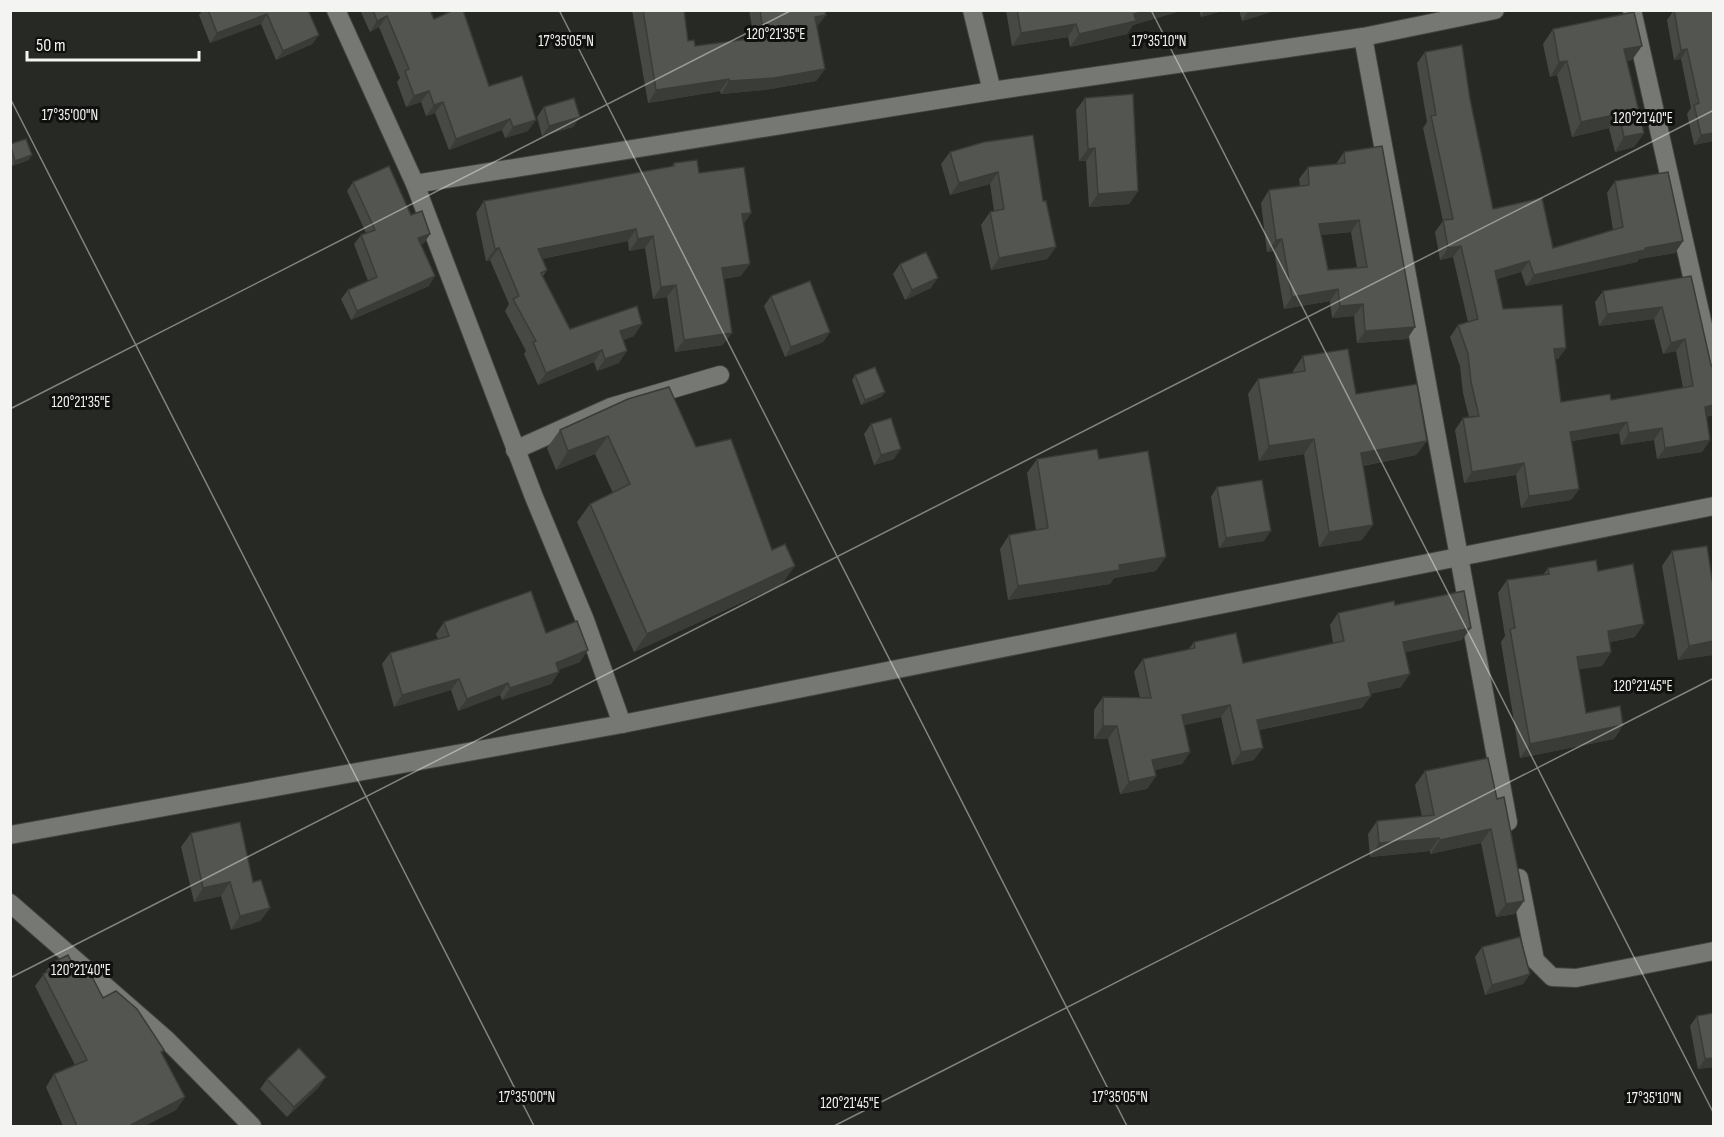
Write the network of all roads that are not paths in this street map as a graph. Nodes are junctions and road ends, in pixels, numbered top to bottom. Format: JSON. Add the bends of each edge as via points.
{"nodes":[{"id":1,"x":336,"y":10,"type":"edge"},
{"id":2,"x":972,"y":10,"type":"edge"},
{"id":3,"x":1495,"y":10,"type":"edge"},
{"id":4,"x":1632,"y":10,"type":"edge"},
{"id":5,"x":1363,"y":37,"type":"junction"},
{"id":6,"x":992,"y":91,"type":"junction"},
{"id":7,"x":415,"y":184,"type":"junction"},
{"id":8,"x":1713,"y":374,"type":"edge"},
{"id":9,"x":720,"y":375,"type":"dead end"},
{"id":10,"x":515,"y":450,"type":"junction"},
{"id":11,"x":1713,"y":506,"type":"edge"},
{"id":12,"x":1458,"y":559,"type":"junction"},
{"id":13,"x":622,"y":724,"type":"junction"},
{"id":14,"x":10,"y":835,"type":"edge"},
{"id":15,"x":1511,"y":836,"type":"edge"},
{"id":16,"x":1515,"y":858,"type":"edge"},
{"id":17,"x":10,"y":903,"type":"edge"},
{"id":18,"x":1713,"y":951,"type":"edge"},
{"id":19,"x":252,"y":1126,"type":"edge"}],
"edges":[{"from":1,"to":7,"type":"street"},
{"from":2,"to":6,"type":"street"},
{"from":3,"to":5,"type":"street"},
{"from":4,"to":8,"type":"street"},
{"from":5,"to":6,"type":"street"},
{"from":5,"to":12,"type":"street"},
{"from":6,"to":7,"type":"street"},
{"from":7,"to":10,"type":"street"},
{"from":9,"to":10,"type":"street","via":[[611,407]]},
{"from":10,"to":13,"type":"street","via":[[585,620]]},
{"from":11,"to":12,"type":"street"},
{"from":12,"to":13,"type":"street"},
{"from":12,"to":15,"type":"street"},
{"from":13,"to":14,"type":"street"},
{"from":16,"to":18,"type":"street","via":[[1535,960],[1552,977],[1576,978]]},
{"from":17,"to":19,"type":"street","via":[[167,1040]]}]}
